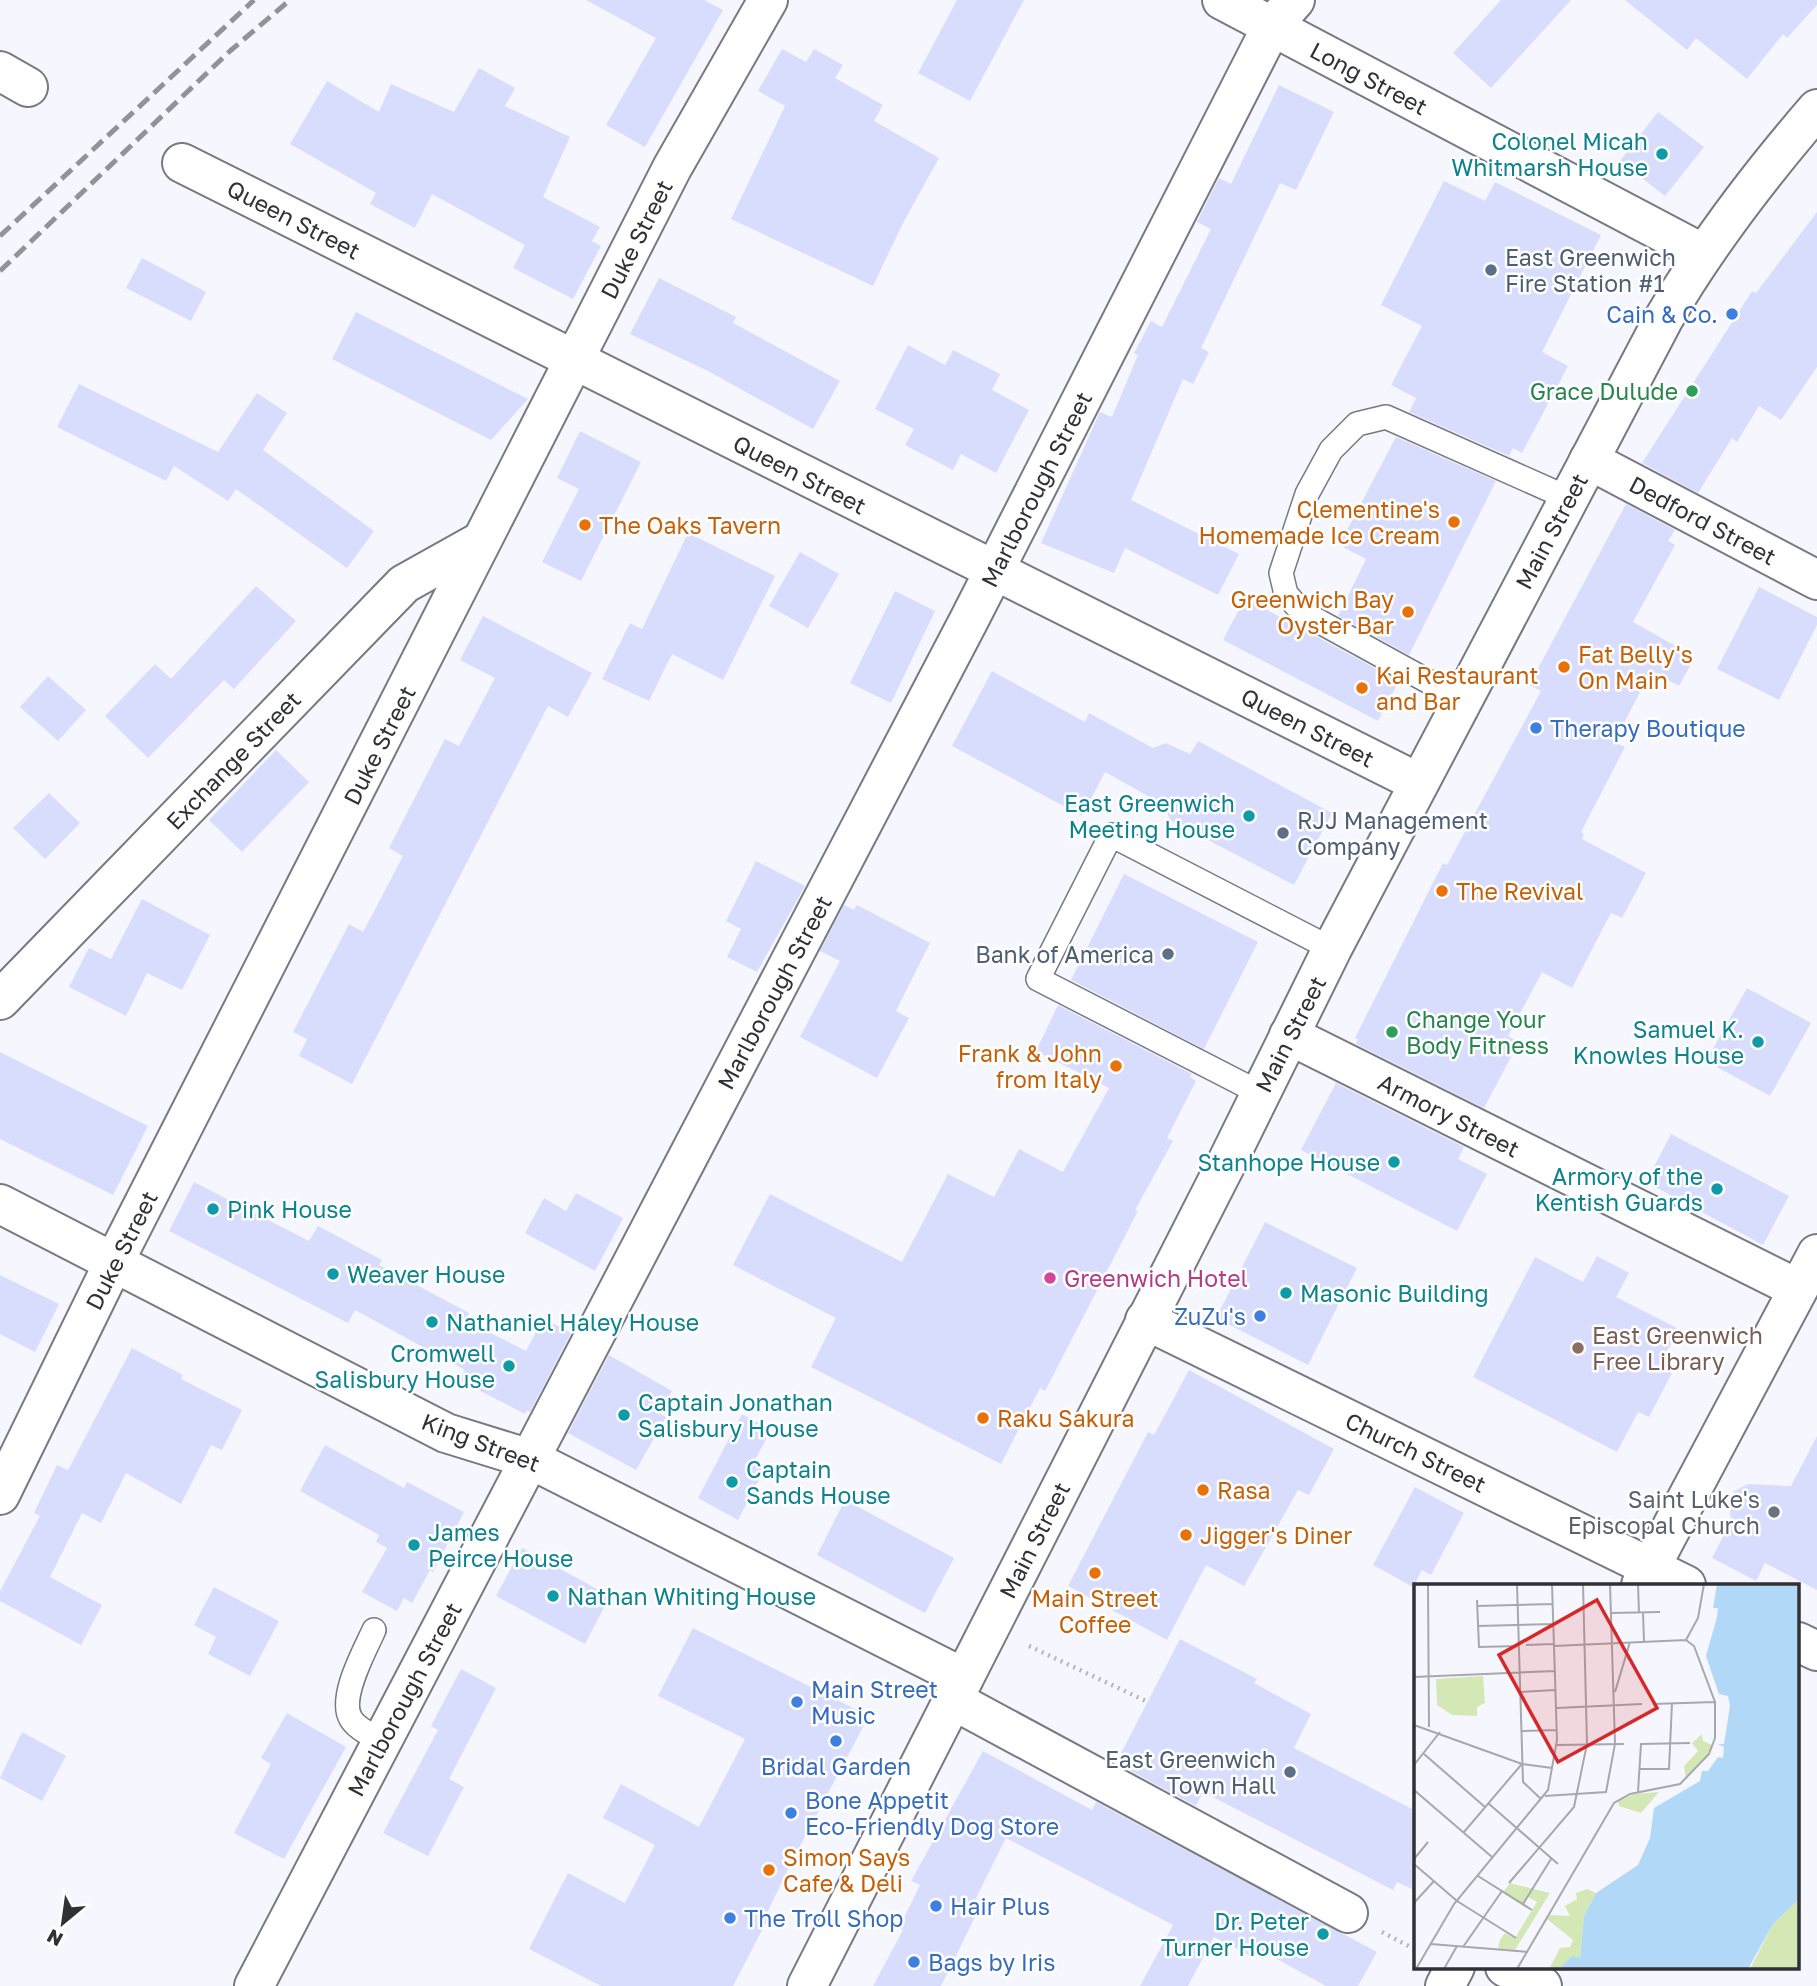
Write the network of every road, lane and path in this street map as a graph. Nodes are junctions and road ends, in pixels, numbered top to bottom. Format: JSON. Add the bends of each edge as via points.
{"nodes":[{"id":1,"x":768,"y":0,"type":"edge"},
{"id":2,"x":1222,"y":0,"type":"edge"},
{"id":3,"x":1284,"y":13,"type":"edge"},
{"id":4,"x":1817,"y":109,"type":"edge"},
{"id":5,"x":182,"y":163,"type":"dead end"},
{"id":6,"x":1702,"y":253,"type":"junction"},
{"id":7,"x":574,"y":360,"type":"junction"},
{"id":8,"x":1589,"y":460,"type":"junction"},
{"id":9,"x":1568,"y":498,"type":"junction"},
{"id":10,"x":481,"y":541,"type":"junction"},
{"id":11,"x":994,"y":572,"type":"junction"},
{"id":12,"x":1817,"y":580,"type":"edge"},
{"id":13,"x":1462,"y":700,"type":"junction"},
{"id":14,"x":1419,"y":783,"type":"junction"},
{"id":15,"x":1332,"y":948,"type":"junction"},
{"id":16,"x":0,"y":1000,"type":"edge"},
{"id":17,"x":1289,"y":1035,"type":"junction"},
{"id":18,"x":1260,"y":1093,"type":"junction"},
{"id":19,"x":0,"y":1204,"type":"edge"},
{"id":20,"x":1817,"y":1255,"type":"edge"},
{"id":21,"x":113,"y":1264,"type":"junction"},
{"id":22,"x":1798,"y":1289,"type":"junction"},
{"id":23,"x":1145,"y":1320,"type":"junction"},
{"id":24,"x":530,"y":1459,"type":"junction"},
{"id":25,"x":0,"y":1495,"type":"edge"},
{"id":26,"x":1646,"y":1576,"type":"edge"},
{"id":27,"x":1682,"y":1584,"type":"edge"},
{"id":28,"x":374,"y":1630,"type":"dead end"},
{"id":29,"x":1800,"y":1643,"type":"edge"},
{"id":30,"x":1030,"y":1646,"type":"dead end"},
{"id":31,"x":1817,"y":1651,"type":"edge"},
{"id":32,"x":958,"y":1689,"type":"junction"},
{"id":33,"x":1148,"y":1702,"type":"dead end"},
{"id":34,"x":382,"y":1741,"type":"junction"},
{"id":35,"x":1348,"y":1913,"type":"dead end"},
{"id":36,"x":1455,"y":1968,"type":"edge"},
{"id":37,"x":1507,"y":1968,"type":"edge"},
{"id":38,"x":254,"y":1986,"type":"edge"},
{"id":39,"x":807,"y":1986,"type":"edge"},
{"id":40,"x":1446,"y":1986,"type":"edge"},
{"id":41,"x":1542,"y":1986,"type":"edge"}],
"edges":[{"from":1,"to":7,"type":"street","name":"Duke Street","via":[[672,168]]},
{"from":2,"to":3,"type":"street","name":"Long Street"},
{"from":3,"to":6,"type":"street","name":"Long Street"},
{"from":3,"to":11,"type":"street","name":"Marlborough Street"},
{"from":4,"to":6,"type":"street","name":"Main Street"},
{"from":5,"to":7,"type":"street","name":"Queen Street"},
{"from":6,"to":8,"type":"street","name":"Main Street"},
{"from":7,"to":10,"type":"street","name":"Duke Street"},
{"from":7,"to":11,"type":"street","name":"Queen Street"},
{"from":8,"to":9,"type":"street","name":"Main Street"},
{"from":8,"to":12,"type":"street","name":"Dedford Street"},
{"from":9,"to":13,"type":"street","name":"Main Street"},
{"from":9,"to":13,"type":"lane","via":[[1386,417],[1357,424],[1331,450],[1307,494],[1281,573],[1286,594],[1302,612]]},
{"from":10,"to":16,"type":"street","name":"Exchange Street","via":[[404,584]]},
{"from":10,"to":21,"type":"street","name":"Duke Street"},
{"from":11,"to":14,"type":"street","name":"Queen Street"},
{"from":11,"to":24,"type":"street","name":"Marlborough Street"},
{"from":13,"to":14,"type":"street","name":"Main Street"},
{"from":14,"to":15,"type":"street","name":"Main Street"},
{"from":15,"to":17,"type":"street","name":"Main Street"},
{"from":15,"to":18,"type":"lane","via":[[1111,835],[1038,979]]},
{"from":17,"to":18,"type":"street","name":"Main Street"},
{"from":17,"to":22,"type":"street","name":"Armory Street"},
{"from":18,"to":23,"type":"street","name":"Main Street"},
{"from":19,"to":21,"type":"street","name":"King Street"},
{"from":20,"to":22,"type":"street"},
{"from":21,"to":24,"type":"street","name":"King Street","via":[[446,1433]]},
{"from":21,"to":25,"type":"street","name":"Duke Street"},
{"from":22,"to":26,"type":"street"},
{"from":23,"to":26,"type":"street","name":"Church Street"},
{"from":23,"to":32,"type":"street","name":"Main Street"},
{"from":24,"to":32,"type":"street","name":"King Street"},
{"from":24,"to":34,"type":"street","name":"Marlborough Street"},
{"from":26,"to":27,"type":"street","name":"Church Street"},
{"from":28,"to":34,"type":"lane","via":[[348,1693],[349,1717]]},
{"from":29,"to":31,"type":"street"},
{"from":30,"to":33,"type":"path"},
{"from":32,"to":35,"type":"street","name":"King Street"},
{"from":32,"to":39,"type":"street","name":"Main Street"},
{"from":34,"to":38,"type":"street","name":"Marlborough Street"},
{"from":36,"to":40,"type":"street"},
{"from":37,"to":41,"type":"street"}]}
